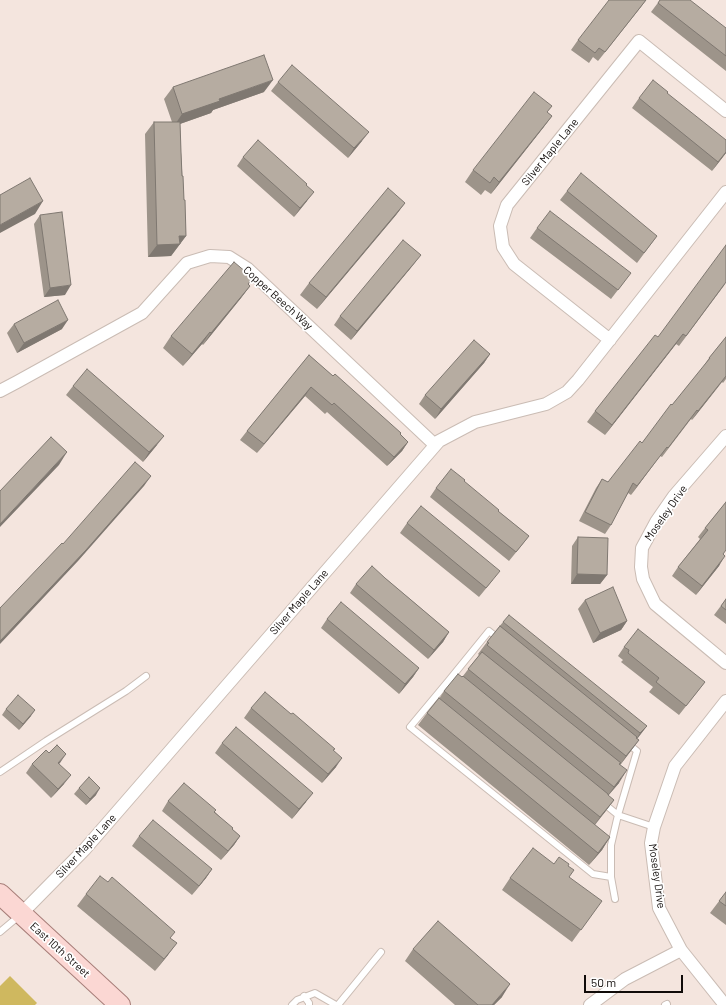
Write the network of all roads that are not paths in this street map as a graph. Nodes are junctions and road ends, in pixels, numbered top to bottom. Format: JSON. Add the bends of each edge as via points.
{"nodes":[{"id":1,"x":726,"y":111,"type":"edge"},
{"id":2,"x":726,"y":192,"type":"edge"},
{"id":3,"x":610,"y":340,"type":"junction"},
{"id":4,"x":0,"y":391,"type":"edge"},
{"id":5,"x":726,"y":436,"type":"edge"},
{"id":6,"x":435,"y":445,"type":"junction"},
{"id":7,"x":501,"y":641,"type":"edge"},
{"id":8,"x":469,"y":655,"type":"junction"},
{"id":9,"x":476,"y":660,"type":"edge"},
{"id":10,"x":726,"y":663,"type":"edge"},
{"id":11,"x":146,"y":676,"type":"dead end"},
{"id":12,"x":450,"y":679,"type":"junction"},
{"id":13,"x":463,"y":689,"type":"edge"},
{"id":14,"x":726,"y":701,"type":"edge"},
{"id":15,"x":429,"y":704,"type":"junction"},
{"id":16,"x":436,"y":709,"type":"edge"},
{"id":17,"x":625,"y":741,"type":"edge"},
{"id":18,"x":0,"y":772,"type":"edge"},
{"id":19,"x":622,"y":777,"type":"edge"},
{"id":20,"x":628,"y":782,"type":"junction"},
{"id":21,"x":599,"y":800,"type":"edge"},
{"id":22,"x":618,"y":815,"type":"junction"},
{"id":23,"x":654,"y":827,"type":"junction"},
{"id":24,"x":611,"y":877,"type":"junction"},
{"id":25,"x":0,"y":894,"type":"edge"},
{"id":26,"x":614,"y":899,"type":"dead end"},
{"id":27,"x":21,"y":914,"type":"junction"},
{"id":28,"x":0,"y":932,"type":"edge"},
{"id":29,"x":681,"y":950,"type":"junction"},
{"id":30,"x":381,"y":952,"type":"dead end"},
{"id":31,"x":304,"y":996,"type":"junction"},
{"id":32,"x":120,"y":1005,"type":"edge"},
{"id":33,"x":292,"y":1005,"type":"edge"},
{"id":34,"x":309,"y":1005,"type":"edge"},
{"id":35,"x":337,"y":1005,"type":"edge"},
{"id":36,"x":590,"y":1005,"type":"edge"},
{"id":37,"x":725,"y":1005,"type":"edge"}],
"edges":[{"from":1,"to":3,"type":"street","name":"Silver Maple Lane","via":[[639,42],[508,205],[500,226],[503,247],[514,264]]},
{"from":2,"to":3,"type":"street","name":"Silver Maple Lane"},
{"from":3,"to":6,"type":"street","name":"Silver Maple Lane","via":[[567,392],[546,404],[475,422]]},
{"from":4,"to":6,"type":"street","name":"Copper Beech Way","via":[[142,313],[187,263],[210,256],[229,257],[248,269]]},
{"from":5,"to":10,"type":"street","name":"Moseley Drive","via":[[674,496],[656,522],[642,548],[641,567],[643,579],[655,604]]},
{"from":6,"to":27,"type":"street","name":"Silver Maple Lane","via":[[85,849]]},
{"from":7,"to":8,"type":"lane","via":[[489,631]]},
{"from":8,"to":9,"type":"lane"},
{"from":8,"to":12,"type":"lane"},
{"from":11,"to":18,"type":"lane"},
{"from":12,"to":13,"type":"lane"},
{"from":12,"to":15,"type":"lane"},
{"from":14,"to":23,"type":"street","name":"Moseley Drive","via":[[675,766]]},
{"from":15,"to":16,"type":"lane"},
{"from":15,"to":24,"type":"lane","via":[[410,727],[593,874]]},
{"from":17,"to":20,"type":"lane","via":[[638,751]]},
{"from":19,"to":20,"type":"lane"},
{"from":20,"to":22,"type":"lane"},
{"from":21,"to":22,"type":"lane"},
{"from":22,"to":23,"type":"lane"},
{"from":22,"to":24,"type":"lane","via":[[608,844]]},
{"from":23,"to":29,"type":"street","name":"Moseley Drive","via":[[651,843],[659,908]]},
{"from":24,"to":26,"type":"lane"},
{"from":25,"to":27,"type":"main road","name":"East 10th Street"},
{"from":27,"to":28,"type":"lane"},
{"from":27,"to":32,"type":"main road","name":"East 10th Street"},
{"from":29,"to":36,"type":"street","via":[[625,978]]},
{"from":29,"to":37,"type":"street","name":"Moseley Drive"},
{"from":30,"to":35,"type":"lane"},
{"from":31,"to":33,"type":"lane"},
{"from":31,"to":34,"type":"lane"},
{"from":31,"to":35,"type":"lane","via":[[315,993]]}]}
